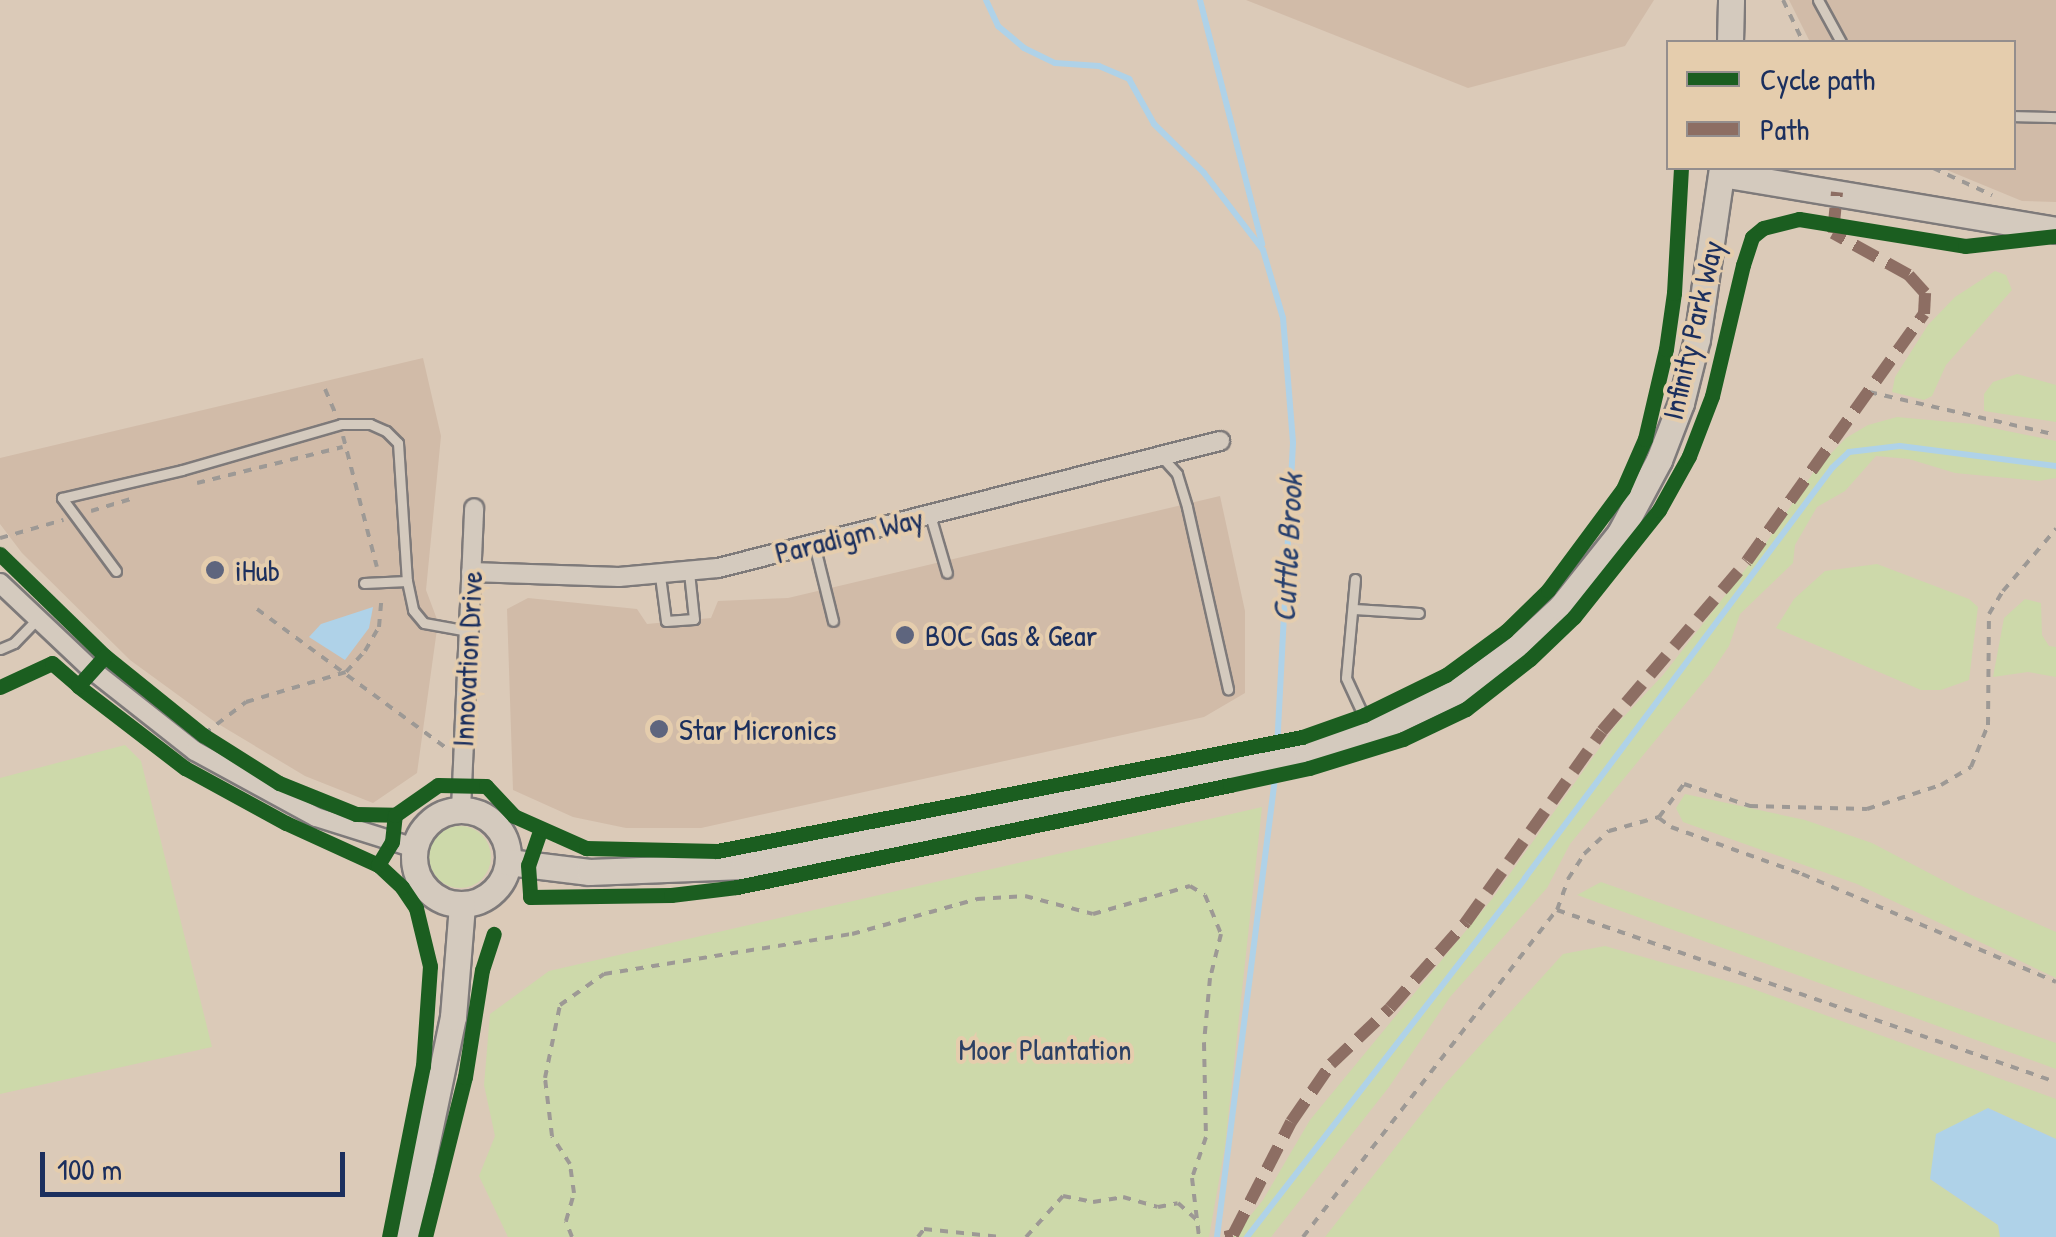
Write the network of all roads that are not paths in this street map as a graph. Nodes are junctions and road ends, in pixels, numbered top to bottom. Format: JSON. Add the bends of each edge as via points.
{"nodes":[{"id":1,"x":1731,"y":0,"type":"edge"},
{"id":2,"x":1818,"y":0,"type":"edge"},
{"id":3,"x":1730,"y":40,"type":"edge"},
{"id":4,"x":1840,"y":40,"type":"edge"},
{"id":5,"x":2016,"y":116,"type":"edge"},
{"id":6,"x":2056,"y":117,"type":"edge"},
{"id":7,"x":1722,"y":171,"type":"edge"},
{"id":8,"x":2056,"y":230,"type":"edge"},
{"id":9,"x":1220,"y":442,"type":"dead end"},
{"id":10,"x":1162,"y":456,"type":"junction"},
{"id":11,"x":474,"y":508,"type":"dead end"},
{"id":12,"x":930,"y":515,"type":"junction"},
{"id":13,"x":814,"y":544,"type":"junction"},
{"id":14,"x":116,"y":570,"type":"dead end"},
{"id":15,"x":471,"y":572,"type":"junction"},
{"id":16,"x":689,"y":572,"type":"junction"},
{"id":17,"x":947,"y":573,"type":"dead end"},
{"id":18,"x":660,"y":576,"type":"junction"},
{"id":19,"x":1356,"y":578,"type":"dead end"},
{"id":20,"x":407,"y":581,"type":"junction"},
{"id":21,"x":0,"y":583,"type":"edge"},
{"id":22,"x":364,"y":583,"type":"dead end"},
{"id":23,"x":1354,"y":609,"type":"junction"},
{"id":24,"x":1419,"y":613,"type":"dead end"},
{"id":25,"x":37,"y":619,"type":"junction"},
{"id":26,"x":833,"y":621,"type":"dead end"},
{"id":27,"x":468,"y":631,"type":"junction"},
{"id":28,"x":0,"y":649,"type":"edge"},
{"id":29,"x":1228,"y":689,"type":"dead end"},
{"id":30,"x":1370,"y":732,"type":"junction"},
{"id":31,"x":461,"y":810,"type":"junction"},
{"id":32,"x":414,"y":848,"type":"junction"},
{"id":33,"x":508,"y":862,"type":"junction"},
{"id":34,"x":462,"y":904,"type":"junction"},
{"id":35,"x":407,"y":1237,"type":"edge"}],
"edges":[{"from":1,"to":3,"type":"street"},
{"from":2,"to":4,"type":"lane"},
{"from":5,"to":6,"type":"lane"},
{"from":7,"to":8,"type":"street"},
{"from":7,"to":30,"type":"street","name":"Infinity Park Way","via":[[1705,302],[1681,403],[1660,460],[1620,532],[1561,607],[1517,648],[1456,692]]},
{"from":9,"to":10,"type":"street","name":"Paradigm Way"},
{"from":10,"to":12,"type":"street","name":"Paradigm Way"},
{"from":10,"to":29,"type":"lane","via":[[1177,474]]},
{"from":11,"to":15,"type":"street","name":"Innovation Drive"},
{"from":12,"to":13,"type":"street","name":"Paradigm Way"},
{"from":12,"to":17,"type":"lane"},
{"from":13,"to":16,"type":"street","name":"Paradigm Way"},
{"from":13,"to":26,"type":"lane"},
{"from":14,"to":20,"type":"lane","via":[[62,498],[341,424],[370,424],[398,443]]},
{"from":15,"to":18,"type":"street","name":"Paradigm Way"},
{"from":15,"to":27,"type":"street","name":"Innovation Drive"},
{"from":16,"to":18,"type":"street","name":"Paradigm Way"},
{"from":16,"to":18,"type":"lane","via":[[694,620],[666,622]]},
{"from":19,"to":23,"type":"lane"},
{"from":20,"to":22,"type":"lane"},
{"from":20,"to":27,"type":"lane","via":[[413,610],[424,623]]},
{"from":21,"to":25,"type":"street"},
{"from":23,"to":24,"type":"lane"},
{"from":23,"to":30,"type":"lane","via":[[1346,678]]},
{"from":25,"to":28,"type":"lane"},
{"from":25,"to":32,"type":"street","via":[[136,706],[251,785],[316,817]]},
{"from":27,"to":31,"type":"street","name":"Innovation Drive"},
{"from":30,"to":33,"type":"street","name":"Infinity Park Way","via":[[1227,770],[744,866],[589,872]]},
{"from":31,"to":32,"type":"street","via":[[431,820]]},
{"from":31,"to":33,"type":"street","via":[[490,820],[507,846]]},
{"from":32,"to":34,"type":"street","via":[[414,864],[430,894]]},
{"from":33,"to":34,"type":"street","via":[[493,892]]},
{"from":34,"to":35,"type":"street","via":[[453,1018]]}]}
